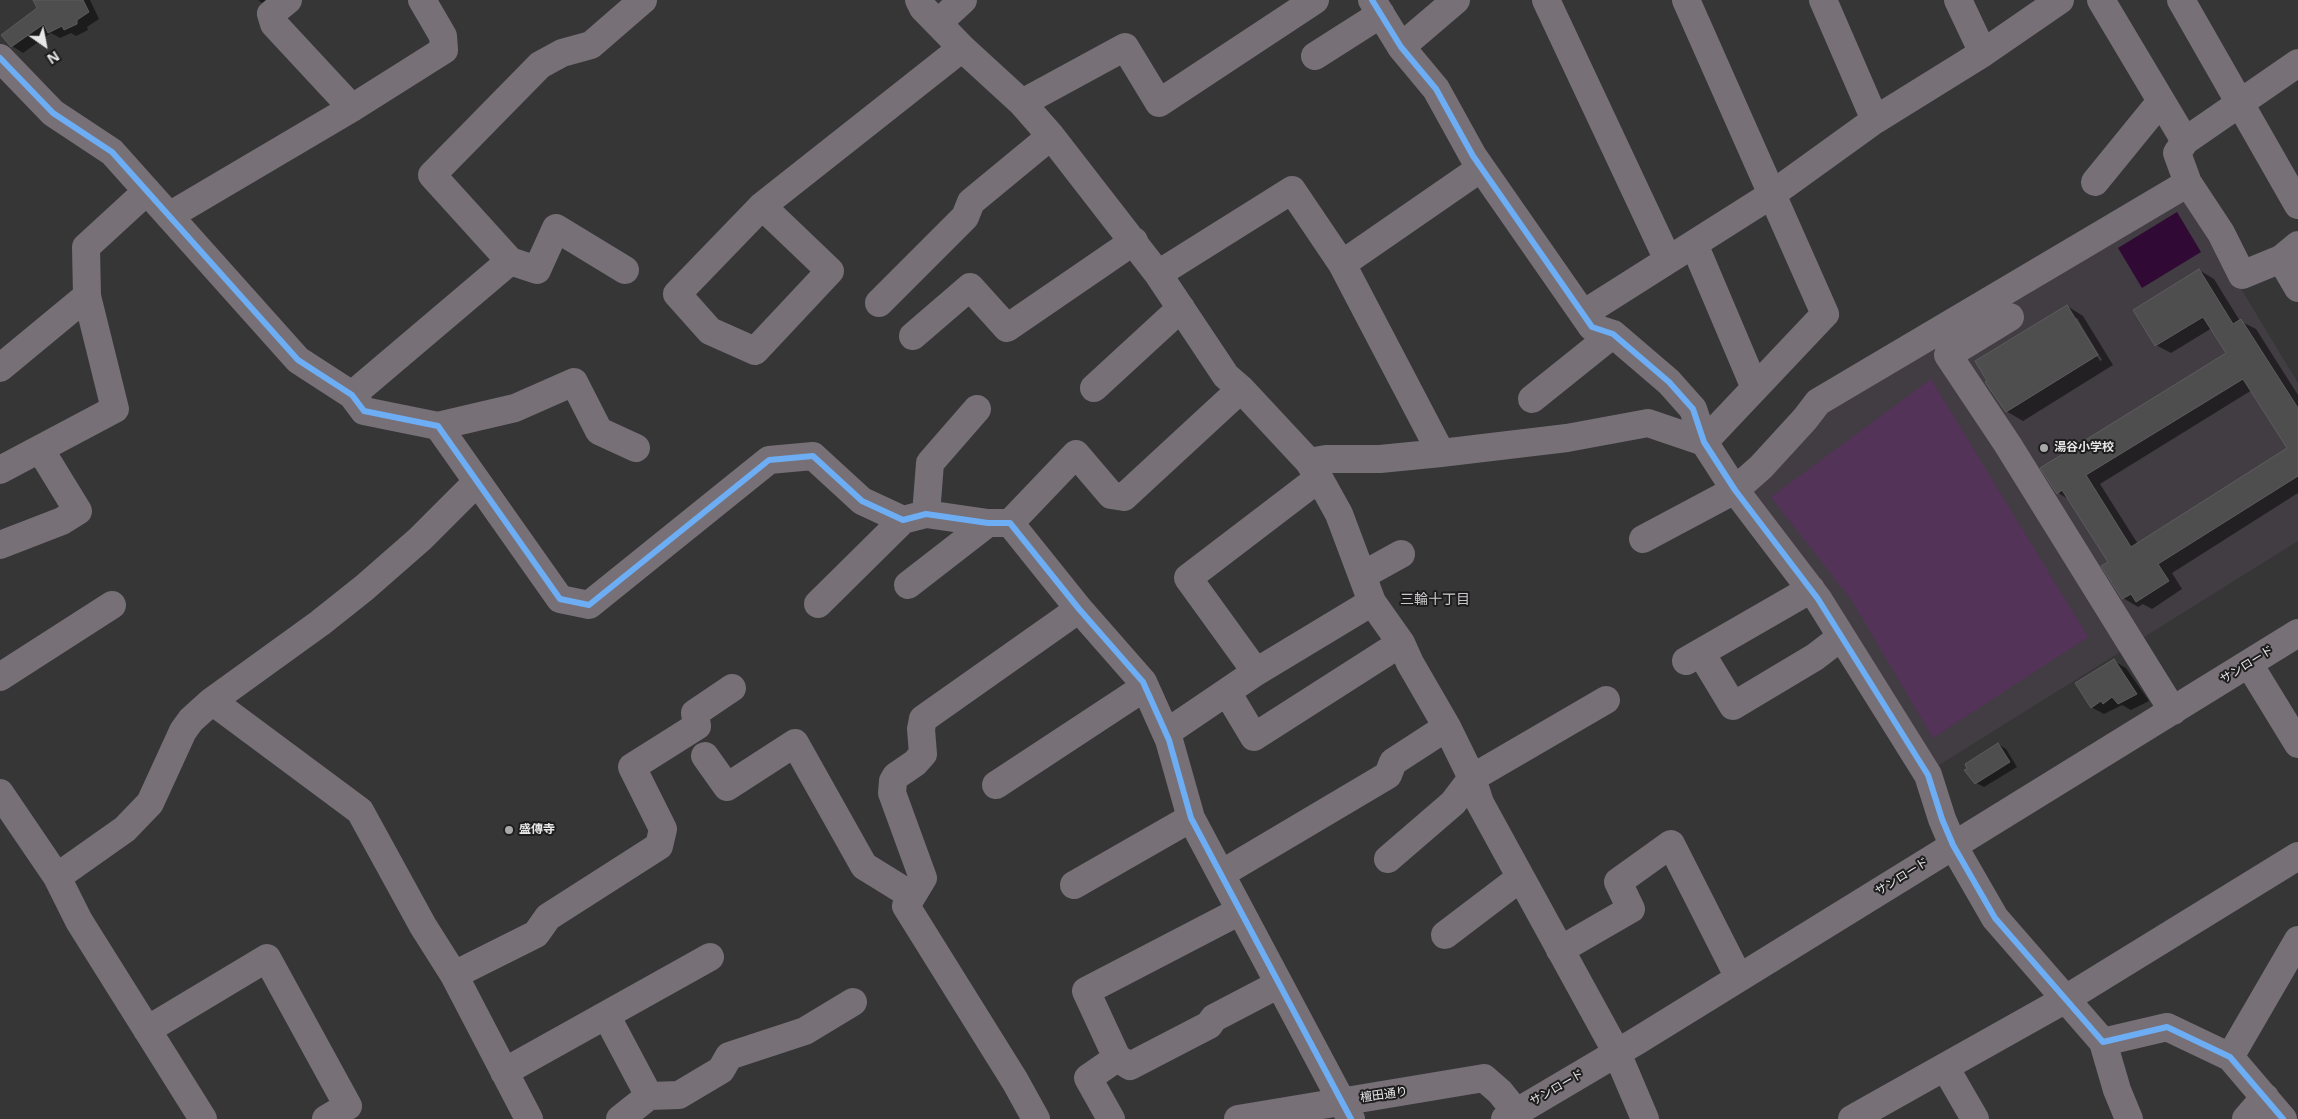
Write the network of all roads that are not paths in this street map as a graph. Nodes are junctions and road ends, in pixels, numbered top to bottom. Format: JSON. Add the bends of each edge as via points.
{"nodes":[{"id":1,"x":288,"y":0,"type":"edge"},
{"id":2,"x":422,"y":0,"type":"edge"},
{"id":3,"x":643,"y":0,"type":"edge"},
{"id":4,"x":919,"y":0,"type":"edge"},
{"id":5,"x":963,"y":0,"type":"edge"},
{"id":6,"x":1315,"y":0,"type":"edge"},
{"id":7,"x":1456,"y":0,"type":"edge"},
{"id":8,"x":1546,"y":0,"type":"edge"},
{"id":9,"x":1686,"y":0,"type":"edge"},
{"id":10,"x":1823,"y":0,"type":"edge"},
{"id":11,"x":1958,"y":0,"type":"edge"},
{"id":12,"x":2060,"y":0,"type":"edge"},
{"id":13,"x":2101,"y":0,"type":"edge"},
{"id":14,"x":2181,"y":0,"type":"edge"},
{"id":15,"x":1376,"y":7,"type":"edge"},
{"id":16,"x":938,"y":23,"type":"junction"},
{"id":17,"x":1402,"y":47,"type":"junction"},
{"id":18,"x":962,"y":48,"type":"junction"},
{"id":19,"x":1983,"y":53,"type":"junction"},
{"id":20,"x":1315,"y":56,"type":"dead end"},
{"id":21,"x":0,"y":58,"type":"edge"},
{"id":22,"x":2298,"y":63,"type":"edge"},
{"id":23,"x":2162,"y":101,"type":"junction"},
{"id":24,"x":1022,"y":103,"type":"junction"},
{"id":25,"x":2238,"y":103,"type":"junction"},
{"id":26,"x":352,"y":108,"type":"junction"},
{"id":27,"x":1875,"y":120,"type":"junction"},
{"id":28,"x":1051,"y":136,"type":"junction"},
{"id":29,"x":2185,"y":141,"type":"junction"},
{"id":30,"x":1481,"y":168,"type":"junction"},
{"id":31,"x":2095,"y":182,"type":"dead end"},
{"id":32,"x":2188,"y":183,"type":"junction"},
{"id":33,"x":147,"y":191,"type":"junction"},
{"id":34,"x":1771,"y":195,"type":"junction"},
{"id":35,"x":2298,"y":205,"type":"edge"},
{"id":36,"x":762,"y":206,"type":"junction"},
{"id":37,"x":170,"y":216,"type":"junction"},
{"id":38,"x":1134,"y":241,"type":"junction"},
{"id":39,"x":1694,"y":244,"type":"junction"},
{"id":40,"x":2289,"y":252,"type":"edge"},
{"id":41,"x":1668,"y":260,"type":"junction"},
{"id":42,"x":510,"y":261,"type":"junction"},
{"id":43,"x":1342,"y":264,"type":"junction"},
{"id":44,"x":625,"y":270,"type":"dead end"},
{"id":45,"x":1158,"y":274,"type":"junction"},
{"id":46,"x":2298,"y":288,"type":"edge"},
{"id":47,"x":87,"y":296,"type":"junction"},
{"id":48,"x":879,"y":303,"type":"dead end"},
{"id":49,"x":1181,"y":308,"type":"junction"},
{"id":50,"x":1583,"y":314,"type":"junction"},
{"id":51,"x":2010,"y":317,"type":"dead end"},
{"id":52,"x":1613,"y":334,"type":"junction"},
{"id":53,"x":914,"y":336,"type":"dead end"},
{"id":54,"x":0,"y":368,"type":"edge"},
{"id":55,"x":1094,"y":388,"type":"dead end"},
{"id":56,"x":1755,"y":388,"type":"junction"},
{"id":57,"x":1241,"y":389,"type":"junction"},
{"id":58,"x":352,"y":395,"type":"junction"},
{"id":59,"x":1532,"y":398,"type":"dead end"},
{"id":60,"x":977,"y":410,"type":"dead end"},
{"id":61,"x":438,"y":426,"type":"junction"},
{"id":62,"x":1704,"y":442,"type":"junction"},
{"id":63,"x":636,"y":448,"type":"dead end"},
{"id":64,"x":40,"y":449,"type":"junction"},
{"id":65,"x":1442,"y":453,"type":"junction"},
{"id":66,"x":0,"y":470,"type":"edge"},
{"id":67,"x":1314,"y":470,"type":"junction"},
{"id":68,"x":476,"y":482,"type":"junction"},
{"id":69,"x":1735,"y":490,"type":"junction"},
{"id":70,"x":914,"y":517,"type":"junction"},
{"id":71,"x":999,"y":523,"type":"junction"},
{"id":72,"x":1643,"y":539,"type":"dead end"},
{"id":73,"x":0,"y":545,"type":"edge"},
{"id":74,"x":1401,"y":554,"type":"dead end"},
{"id":75,"x":1362,"y":576,"type":"junction"},
{"id":76,"x":908,"y":585,"type":"dead end"},
{"id":77,"x":1811,"y":589,"type":"junction"},
{"id":78,"x":1372,"y":602,"type":"junction"},
{"id":79,"x":818,"y":604,"type":"dead end"},
{"id":80,"x":112,"y":605,"type":"dead end"},
{"id":81,"x":1079,"y":609,"type":"junction"},
{"id":82,"x":2298,"y":633,"type":"edge"},
{"id":83,"x":1841,"y":637,"type":"junction"},
{"id":84,"x":1401,"y":643,"type":"junction"},
{"id":85,"x":2249,"y":664,"type":"junction"},
{"id":86,"x":1256,"y":672,"type":"junction"},
{"id":87,"x":0,"y":677,"type":"edge"},
{"id":88,"x":1145,"y":687,"type":"junction"},
{"id":89,"x":732,"y":688,"type":"dead end"},
{"id":90,"x":1226,"y":692,"type":"junction"},
{"id":91,"x":1606,"y":700,"type":"dead end"},
{"id":92,"x":212,"y":701,"type":"junction"},
{"id":93,"x":2173,"y":711,"type":"junction"},
{"id":94,"x":1447,"y":727,"type":"junction"},
{"id":95,"x":1166,"y":733,"type":"junction"},
{"id":96,"x":2298,"y":744,"type":"edge"},
{"id":97,"x":705,"y":756,"type":"dead end"},
{"id":98,"x":1472,"y":778,"type":"junction"},
{"id":99,"x":996,"y":785,"type":"dead end"},
{"id":100,"x":0,"y":793,"type":"edge"},
{"id":101,"x":1191,"y":818,"type":"junction"},
{"id":102,"x":1953,"y":845,"type":"junction"},
{"id":103,"x":1388,"y":859,"type":"dead end"},
{"id":104,"x":2296,"y":863,"type":"edge"},
{"id":105,"x":1221,"y":874,"type":"junction"},
{"id":106,"x":56,"y":877,"type":"junction"},
{"id":107,"x":1520,"y":878,"type":"junction"},
{"id":108,"x":1074,"y":885,"type":"dead end"},
{"id":109,"x":911,"y":895,"type":"junction"},
{"id":110,"x":1240,"y":911,"type":"junction"},
{"id":111,"x":1445,"y":935,"type":"dead end"},
{"id":112,"x":2298,"y":940,"type":"edge"},
{"id":113,"x":1560,"y":950,"type":"junction"},
{"id":114,"x":710,"y":957,"type":"dead end"},
{"id":115,"x":454,"y":975,"type":"junction"},
{"id":116,"x":1739,"y":978,"type":"junction"},
{"id":117,"x":1279,"y":984,"type":"junction"},
{"id":118,"x":2064,"y":1000,"type":"junction"},
{"id":119,"x":853,"y":1002,"type":"dead end"},
{"id":120,"x":606,"y":1015,"type":"junction"},
{"id":121,"x":147,"y":1030,"type":"junction"},
{"id":122,"x":2103,"y":1042,"type":"junction"},
{"id":123,"x":1617,"y":1053,"type":"junction"},
{"id":124,"x":2230,"y":1057,"type":"junction"},
{"id":125,"x":1117,"y":1058,"type":"junction"},
{"id":126,"x":1945,"y":1067,"type":"junction"},
{"id":127,"x":504,"y":1072,"type":"junction"},
{"id":128,"x":649,"y":1096,"type":"junction"},
{"id":129,"x":2265,"y":1097,"type":"junction"},
{"id":130,"x":1346,"y":1110,"type":"edge"},
{"id":131,"x":1281,"y":1115,"type":"edge"},
{"id":132,"x":1510,"y":1116,"type":"edge"},
{"id":133,"x":203,"y":1119,"type":"edge"},
{"id":134,"x":326,"y":1119,"type":"edge"},
{"id":135,"x":529,"y":1119,"type":"edge"},
{"id":136,"x":620,"y":1119,"type":"edge"},
{"id":137,"x":1036,"y":1119,"type":"edge"},
{"id":138,"x":1111,"y":1119,"type":"edge"},
{"id":139,"x":1238,"y":1119,"type":"edge"},
{"id":140,"x":1645,"y":1119,"type":"edge"},
{"id":141,"x":1852,"y":1119,"type":"edge"},
{"id":142,"x":1975,"y":1119,"type":"edge"},
{"id":143,"x":2130,"y":1119,"type":"edge"},
{"id":144,"x":2246,"y":1119,"type":"edge"},
{"id":145,"x":2283,"y":1119,"type":"edge"}],
"edges":[{"from":1,"to":26,"type":"street","via":[[271,14],[274,24]]},
{"from":2,"to":26,"type":"street","via":[[443,36],[444,50]]},
{"from":3,"to":42,"type":"street","via":[[591,45],[562,53],[540,64],[432,175]]},
{"from":4,"to":16,"type":"street"},
{"from":5,"to":16,"type":"street"},
{"from":6,"to":24,"type":"street","via":[[1159,103],[1125,47]]},
{"from":7,"to":17,"type":"street"},
{"from":8,"to":41,"type":"street"},
{"from":9,"to":34,"type":"street"},
{"from":10,"to":27,"type":"street"},
{"from":11,"to":19,"type":"street"},
{"from":12,"to":19,"type":"street"},
{"from":13,"to":23,"type":"street"},
{"from":14,"to":25,"type":"street"},
{"from":15,"to":17,"type":"street"},
{"from":15,"to":20,"type":"street"},
{"from":16,"to":18,"type":"street"},
{"from":17,"to":30,"type":"street","via":[[1436,88]]},
{"from":18,"to":24,"type":"street"},
{"from":18,"to":36,"type":"street"},
{"from":19,"to":27,"type":"street"},
{"from":21,"to":33,"type":"street","via":[[53,113],[112,152]]},
{"from":22,"to":25,"type":"street"},
{"from":23,"to":29,"type":"street"},
{"from":23,"to":31,"type":"street"},
{"from":24,"to":28,"type":"street"},
{"from":25,"to":29,"type":"street"},
{"from":25,"to":35,"type":"street"},
{"from":26,"to":37,"type":"street"},
{"from":27,"to":34,"type":"street"},
{"from":28,"to":38,"type":"street"},
{"from":28,"to":48,"type":"street","via":[[971,202],[965,217]]},
{"from":29,"to":32,"type":"street","via":[[2177,153]]},
{"from":30,"to":43,"type":"street"},
{"from":30,"to":50,"type":"street"},
{"from":32,"to":40,"type":"street","via":[[2221,233],[2242,274]]},
{"from":32,"to":69,"type":"street","via":[[1818,402],[1767,460]]},
{"from":33,"to":37,"type":"street"},
{"from":33,"to":47,"type":"street","via":[[86,247]]},
{"from":34,"to":39,"type":"street"},
{"from":34,"to":56,"type":"street","via":[[1825,314]]},
{"from":36,"to":36,"type":"street","via":[[677,294],[710,332],[755,351],[830,271]]},
{"from":37,"to":58,"type":"street","via":[[298,360]]},
{"from":38,"to":45,"type":"street"},
{"from":38,"to":53,"type":"street","via":[[1006,328],[970,287]]},
{"from":39,"to":41,"type":"street"},
{"from":39,"to":56,"type":"street"},
{"from":40,"to":46,"type":"street"},
{"from":41,"to":50,"type":"street"},
{"from":42,"to":44,"type":"street","via":[[537,270],[556,228]]},
{"from":42,"to":58,"type":"street"},
{"from":43,"to":45,"type":"street","via":[[1292,190]]},
{"from":43,"to":65,"type":"street"},
{"from":45,"to":49,"type":"street"},
{"from":47,"to":54,"type":"street"},
{"from":47,"to":64,"type":"street","via":[[115,409]]},
{"from":49,"to":55,"type":"street"},
{"from":49,"to":57,"type":"street","via":[[1226,376]]},
{"from":50,"to":52,"type":"street","via":[[1592,327]]},
{"from":51,"to":93,"type":"street","via":[[1948,355],[2008,445]]},
{"from":52,"to":59,"type":"street"},
{"from":52,"to":62,"type":"street","via":[[1669,382],[1693,409]]},
{"from":56,"to":62,"type":"street"},
{"from":57,"to":67,"type":"street"},
{"from":57,"to":71,"type":"street","via":[[1124,497],[1111,495],[1076,454]]},
{"from":58,"to":61,"type":"street","via":[[364,411]]},
{"from":60,"to":70,"type":"street","via":[[930,463]]},
{"from":61,"to":63,"type":"street","via":[[515,408],[574,382],[598,430]]},
{"from":61,"to":68,"type":"street"},
{"from":62,"to":65,"type":"street","via":[[1648,423],[1568,438]]},
{"from":62,"to":69,"type":"street"},
{"from":64,"to":66,"type":"street"},
{"from":64,"to":73,"type":"street","via":[[78,511],[62,521]]},
{"from":65,"to":67,"type":"street","via":[[1380,459],[1326,459]]},
{"from":67,"to":75,"type":"street","via":[[1339,514]]},
{"from":67,"to":86,"type":"street","via":[[1188,578]]},
{"from":68,"to":70,"type":"street","via":[[560,599],[589,605],[769,460],[813,456],[862,501]]},
{"from":68,"to":92,"type":"street","via":[[420,539],[364,588]]},
{"from":69,"to":72,"type":"street"},
{"from":69,"to":77,"type":"street"},
{"from":70,"to":71,"type":"street"},
{"from":70,"to":79,"type":"street"},
{"from":71,"to":76,"type":"street"},
{"from":71,"to":81,"type":"street"},
{"from":74,"to":75,"type":"street"},
{"from":75,"to":78,"type":"street"},
{"from":77,"to":83,"type":"street"},
{"from":77,"to":83,"type":"street","via":[[1694,657],[1733,706],[1815,657]]},
{"from":78,"to":84,"type":"street"},
{"from":78,"to":86,"type":"street"},
{"from":80,"to":87,"type":"street"},
{"from":81,"to":88,"type":"street"},
{"from":81,"to":109,"type":"street","via":[[923,719],[923,754],[916,763],[896,776],[892,792],[923,878]]},
{"from":82,"to":85,"type":"street","name":"サンロード"},
{"from":83,"to":102,"type":"street","via":[[1928,774]]},
{"from":84,"to":90,"type":"street","via":[[1254,737]]},
{"from":84,"to":94,"type":"street"},
{"from":85,"to":93,"type":"street","name":"サンロード"},
{"from":85,"to":96,"type":"street"},
{"from":86,"to":90,"type":"street"},
{"from":88,"to":95,"type":"street"},
{"from":88,"to":99,"type":"street"},
{"from":89,"to":115,"type":"street","via":[[695,712],[697,726],[632,767],[663,829],[659,846],[548,917],[536,934]]},
{"from":90,"to":95,"type":"street"},
{"from":91,"to":98,"type":"street"},
{"from":92,"to":106,"type":"street","via":[[183,731],[150,803],[125,829]]},
{"from":92,"to":115,"type":"street","via":[[360,811]]},
{"from":93,"to":102,"type":"street","name":"サンロード"},
{"from":94,"to":98,"type":"street"},
{"from":94,"to":105,"type":"street","via":[[1394,762],[1388,775]]},
{"from":95,"to":101,"type":"street"},
{"from":97,"to":109,"type":"street","via":[[727,787],[795,743],[864,866]]},
{"from":98,"to":103,"type":"street","via":[[1453,803]]},
{"from":98,"to":107,"type":"street","via":[[1480,803]]},
{"from":100,"to":106,"type":"street"},
{"from":101,"to":105,"type":"street"},
{"from":101,"to":108,"type":"street"},
{"from":102,"to":116,"type":"street","name":"サンロード"},
{"from":102,"to":118,"type":"street","via":[[1995,918]]},
{"from":104,"to":118,"type":"street"},
{"from":105,"to":110,"type":"street"},
{"from":106,"to":121,"type":"street","via":[[79,921]]},
{"from":107,"to":111,"type":"street"},
{"from":107,"to":113,"type":"street"},
{"from":109,"to":137,"type":"street","via":[[906,906]]},
{"from":110,"to":117,"type":"street"},
{"from":110,"to":125,"type":"street","via":[[1086,991]]},
{"from":112,"to":124,"type":"street"},
{"from":113,"to":116,"type":"street","via":[[1631,909],[1618,882],[1671,844]]},
{"from":113,"to":123,"type":"street"},
{"from":114,"to":120,"type":"street"},
{"from":115,"to":127,"type":"street"},
{"from":116,"to":123,"type":"street","name":"サンロード"},
{"from":117,"to":125,"type":"street","via":[[1130,1066]]},
{"from":117,"to":130,"type":"street"},
{"from":118,"to":122,"type":"street"},
{"from":118,"to":126,"type":"street"},
{"from":119,"to":128,"type":"street","via":[[805,1031],[729,1056],[721,1070],[679,1096]]},
{"from":120,"to":127,"type":"street"},
{"from":120,"to":128,"type":"street"},
{"from":121,"to":133,"type":"street"},
{"from":121,"to":134,"type":"street","via":[[267,958],[348,1106]]},
{"from":122,"to":124,"type":"street","via":[[2168,1027]]},
{"from":122,"to":143,"type":"street","via":[[2117,1090]]},
{"from":123,"to":132,"type":"street","name":"サンロード"},
{"from":123,"to":140,"type":"street"},
{"from":124,"to":129,"type":"street"},
{"from":125,"to":138,"type":"street","via":[[1088,1078]]},
{"from":126,"to":141,"type":"street"},
{"from":126,"to":142,"type":"street"},
{"from":127,"to":135,"type":"street"},
{"from":128,"to":136,"type":"street"},
{"from":129,"to":144,"type":"street"},
{"from":129,"to":145,"type":"street"},
{"from":130,"to":131,"type":"street","name":"檀田通り"},
{"from":130,"to":132,"type":"street","name":"檀田通り","via":[[1484,1078],[1500,1092]]},
{"from":131,"to":139,"type":"street","name":"檀田通り"}]}
